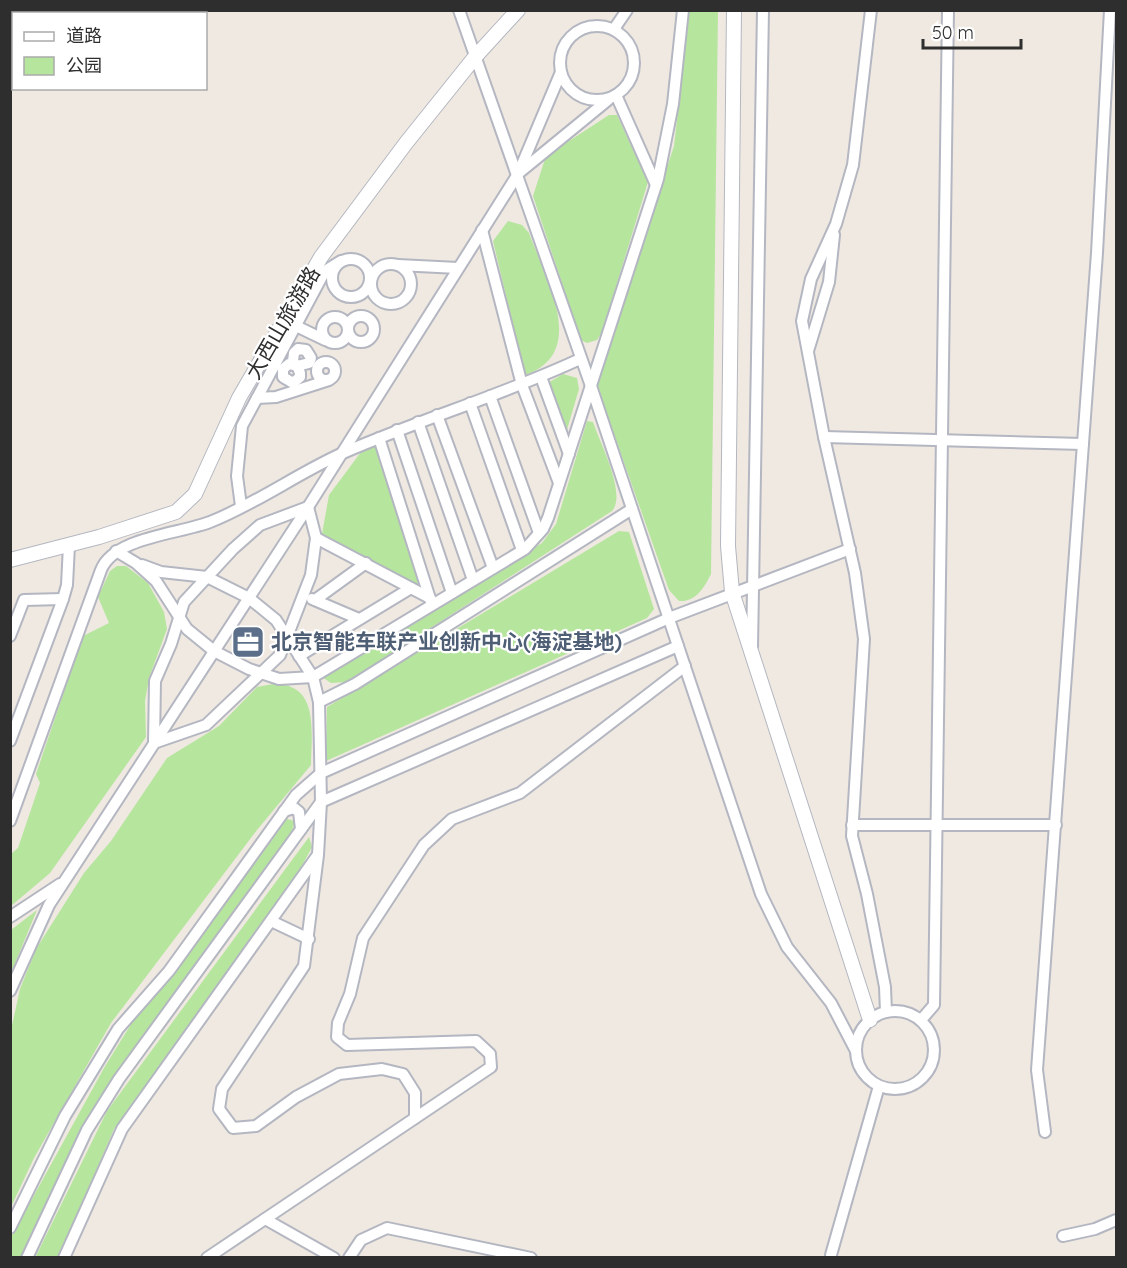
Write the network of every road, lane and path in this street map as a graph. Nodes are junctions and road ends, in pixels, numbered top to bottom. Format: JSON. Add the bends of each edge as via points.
{"nodes":[{"id":1,"x":459,"y":10,"type":"edge"},
{"id":2,"x":518,"y":10,"type":"edge"},
{"id":3,"x":627,"y":10,"type":"edge"},
{"id":4,"x":683,"y":10,"type":"edge"},
{"id":5,"x":734,"y":10,"type":"edge"},
{"id":6,"x":763,"y":10,"type":"edge"},
{"id":7,"x":871,"y":10,"type":"edge"},
{"id":8,"x":948,"y":10,"type":"edge"},
{"id":9,"x":1110,"y":10,"type":"edge"},
{"id":10,"x":614,"y":29,"type":"junction"},
{"id":11,"x":475,"y":57,"type":"junction"},
{"id":12,"x":561,"y":72,"type":"junction"},
{"id":13,"x":613,"y":97,"type":"junction"},
{"id":14,"x":518,"y":174,"type":"junction"},
{"id":15,"x":656,"y":185,"type":"junction"},
{"id":16,"x":836,"y":224,"type":"junction"},
{"id":17,"x":482,"y":230,"type":"junction"},
{"id":18,"x":341,"y":261,"type":"junction"},
{"id":19,"x":394,"y":264,"type":"junction"},
{"id":20,"x":458,"y":268,"type":"junction"},
{"id":21,"x":370,"y":280,"type":"junction"},
{"id":22,"x":296,"y":326,"type":"junction"},
{"id":23,"x":326,"y":340,"type":"junction"},
{"id":24,"x":807,"y":354,"type":"junction"},
{"id":25,"x":580,"y":359,"type":"junction"},
{"id":26,"x":297,"y":366,"type":"dead end"},
{"id":27,"x":272,"y":372,"type":"junction"},
{"id":28,"x":541,"y":377,"type":"junction"},
{"id":29,"x":329,"y":380,"type":"dead end"},
{"id":30,"x":522,"y":385,"type":"junction"},
{"id":31,"x":591,"y":386,"type":"junction"},
{"id":32,"x":490,"y":396,"type":"junction"},
{"id":33,"x":258,"y":398,"type":"junction"},
{"id":34,"x":470,"y":403,"type":"junction"},
{"id":35,"x":437,"y":415,"type":"junction"},
{"id":36,"x":418,"y":422,"type":"junction"},
{"id":37,"x":397,"y":430,"type":"junction"},
{"id":38,"x":824,"y":437,"type":"junction"},
{"id":39,"x":379,"y":438,"type":"junction"},
{"id":40,"x":942,"y":439,"type":"junction"},
{"id":41,"x":1083,"y":444,"type":"junction"},
{"id":42,"x":340,"y":454,"type":"junction"},
{"id":43,"x":569,"y":454,"type":"junction"},
{"id":44,"x":559,"y":483,"type":"junction"},
{"id":45,"x":240,"y":506,"type":"junction"},
{"id":46,"x":308,"y":507,"type":"junction"},
{"id":47,"x":632,"y":509,"type":"junction"},
{"id":48,"x":539,"y":533,"type":"junction"},
{"id":49,"x":316,"y":538,"type":"junction"},
{"id":50,"x":69,"y":545,"type":"junction"},
{"id":51,"x":850,"y":549,"type":"junction"},
{"id":52,"x":522,"y":550,"type":"junction"},
{"id":53,"x":116,"y":551,"type":"junction"},
{"id":54,"x":10,"y":560,"type":"edge"},
{"id":55,"x":136,"y":563,"type":"junction"},
{"id":56,"x":366,"y":563,"type":"junction"},
{"id":57,"x":493,"y":568,"type":"junction"},
{"id":58,"x":207,"y":577,"type":"junction"},
{"id":59,"x":391,"y":577,"type":"junction"},
{"id":60,"x":473,"y":580,"type":"junction"},
{"id":61,"x":754,"y":584,"type":"junction"},
{"id":62,"x":411,"y":588,"type":"junction"},
{"id":63,"x":732,"y":592,"type":"junction"},
{"id":64,"x":452,"y":593,"type":"junction"},
{"id":65,"x":303,"y":595,"type":"junction"},
{"id":66,"x":249,"y":598,"type":"junction"},
{"id":67,"x":63,"y":599,"type":"junction"},
{"id":68,"x":315,"y":600,"type":"junction"},
{"id":69,"x":388,"y":602,"type":"junction"},
{"id":70,"x":431,"y":602,"type":"junction"},
{"id":71,"x":180,"y":617,"type":"junction"},
{"id":72,"x":669,"y":618,"type":"junction"},
{"id":73,"x":359,"y":619,"type":"junction"},
{"id":74,"x":10,"y":636,"type":"edge"},
{"id":75,"x":287,"y":637,"type":"junction"},
{"id":76,"x":678,"y":646,"type":"junction"},
{"id":77,"x":752,"y":650,"type":"junction"},
{"id":78,"x":214,"y":651,"type":"junction"},
{"id":79,"x":299,"y":656,"type":"junction"},
{"id":80,"x":685,"y":666,"type":"junction"},
{"id":81,"x":259,"y":673,"type":"junction"},
{"id":82,"x":313,"y":677,"type":"junction"},
{"id":83,"x":319,"y":702,"type":"junction"},
{"id":84,"x":10,"y":741,"type":"edge"},
{"id":85,"x":154,"y":743,"type":"junction"},
{"id":86,"x":321,"y":772,"type":"junction"},
{"id":87,"x":321,"y":802,"type":"junction"},
{"id":88,"x":284,"y":811,"type":"junction"},
{"id":89,"x":10,"y":821,"type":"edge"},
{"id":90,"x":937,"y":823,"type":"junction"},
{"id":91,"x":852,"y":825,"type":"junction"},
{"id":92,"x":1056,"y":825,"type":"junction"},
{"id":93,"x":301,"y":830,"type":"junction"},
{"id":94,"x":318,"y":855,"type":"junction"},
{"id":95,"x":65,"y":881,"type":"junction"},
{"id":96,"x":10,"y":918,"type":"edge"},
{"id":97,"x":271,"y":921,"type":"junction"},
{"id":98,"x":309,"y":939,"type":"junction"},
{"id":99,"x":10,"y":991,"type":"edge"},
{"id":100,"x":886,"y":1012,"type":"junction"},
{"id":101,"x":870,"y":1020,"type":"junction"},
{"id":102,"x":921,"y":1020,"type":"junction"},
{"id":103,"x":856,"y":1051,"type":"junction"},
{"id":104,"x":879,"y":1086,"type":"junction"},
{"id":105,"x":415,"y":1118,"type":"junction"},
{"id":106,"x":1045,"y":1132,"type":"dead end"},
{"id":107,"x":265,"y":1218,"type":"junction"},
{"id":108,"x":1116,"y":1220,"type":"edge"},
{"id":109,"x":10,"y":1228,"type":"edge"},
{"id":110,"x":1063,"y":1236,"type":"dead end"},
{"id":111,"x":27,"y":1257,"type":"edge"},
{"id":112,"x":64,"y":1257,"type":"edge"},
{"id":113,"x":207,"y":1257,"type":"edge"},
{"id":114,"x":334,"y":1257,"type":"edge"},
{"id":115,"x":350,"y":1257,"type":"edge"},
{"id":116,"x":531,"y":1257,"type":"edge"},
{"id":117,"x":830,"y":1257,"type":"edge"}],
"edges":[{"from":1,"to":11,"type":"street"},
{"from":2,"to":11,"type":"street","name":"大西山旅游路"},
{"from":3,"to":10,"type":"street"},
{"from":4,"to":15,"type":"street","via":[[673,104]]},
{"from":5,"to":63,"type":"street","via":[[728,546]]},
{"from":6,"to":61,"type":"street"},
{"from":7,"to":16,"type":"street","via":[[853,165]]},
{"from":8,"to":40,"type":"street"},
{"from":9,"to":41,"type":"street"},
{"from":10,"to":12,"type":"street","via":[[591,26],[574,33],[563,48]]},
{"from":10,"to":13,"type":"street","via":[[624,37],[635,59],[629,82]]},
{"from":11,"to":14,"type":"street"},
{"from":11,"to":50,"type":"street","name":"大西山旅游路","via":[[321,257],[239,398],[195,494],[186,505],[164,516]]},
{"from":12,"to":13,"type":"street","via":[[575,93],[592,100]]},
{"from":12,"to":14,"type":"street"},
{"from":13,"to":14,"type":"street"},
{"from":13,"to":15,"type":"street"},
{"from":14,"to":17,"type":"street"},
{"from":14,"to":25,"type":"street"},
{"from":15,"to":31,"type":"street"},
{"from":16,"to":24,"type":"street","via":[[829,282]]},
{"from":16,"to":24,"type":"street","via":[[811,279],[802,321]]},
{"from":17,"to":20,"type":"street"},
{"from":17,"to":30,"type":"street"},
{"from":18,"to":21,"type":"street","via":[[362,262],[369,270]]},
{"from":18,"to":21,"type":"street","via":[[334,269],[332,281],[342,295],[360,295]]},
{"from":18,"to":22,"type":"street","via":[[324,271]]},
{"from":19,"to":20,"type":"street"},
{"from":19,"to":21,"type":"street","via":[[382,266]]},
{"from":19,"to":21,"type":"street","via":[[409,276],[410,289],[402,300],[390,303],[378,299]]},
{"from":20,"to":42,"type":"street"},
{"from":22,"to":23,"type":"street"},
{"from":22,"to":27,"type":"street"},
{"from":23,"to":23,"type":"street","via":[[334,344],[342,341],[348,330],[343,320],[328,319],[322,328]]},
{"from":24,"to":38,"type":"street"},
{"from":25,"to":28,"type":"street"},
{"from":25,"to":31,"type":"street"},
{"from":26,"to":27,"type":"street","via":[[298,380],[292,383]]},
{"from":27,"to":33,"type":"street"},
{"from":28,"to":30,"type":"street"},
{"from":28,"to":43,"type":"street"},
{"from":29,"to":33,"type":"street","via":[[276,397]]},
{"from":30,"to":32,"type":"street"},
{"from":30,"to":44,"type":"street"},
{"from":31,"to":43,"type":"street"},
{"from":31,"to":47,"type":"street"},
{"from":32,"to":34,"type":"street"},
{"from":32,"to":48,"type":"street"},
{"from":33,"to":45,"type":"street","via":[[238,442]]},
{"from":34,"to":35,"type":"street"},
{"from":34,"to":52,"type":"street"},
{"from":35,"to":36,"type":"street"},
{"from":35,"to":57,"type":"street"},
{"from":36,"to":37,"type":"street"},
{"from":36,"to":60,"type":"street"},
{"from":37,"to":39,"type":"street"},
{"from":37,"to":64,"type":"street"},
{"from":38,"to":40,"type":"street"},
{"from":38,"to":51,"type":"street"},
{"from":39,"to":42,"type":"street"},
{"from":39,"to":70,"type":"street"},
{"from":40,"to":41,"type":"street"},
{"from":40,"to":90,"type":"street"},
{"from":41,"to":92,"type":"street"},
{"from":42,"to":45,"type":"street"},
{"from":42,"to":46,"type":"street"},
{"from":43,"to":44,"type":"street"},
{"from":44,"to":48,"type":"street"},
{"from":45,"to":53,"type":"street","via":[[210,522]]},
{"from":46,"to":49,"type":"street"},
{"from":46,"to":58,"type":"street","via":[[261,525]]},
{"from":46,"to":66,"type":"street"},
{"from":47,"to":72,"type":"street"},
{"from":47,"to":83,"type":"street","via":[[356,684]]},
{"from":48,"to":52,"type":"street"},
{"from":49,"to":56,"type":"street"},
{"from":49,"to":65,"type":"street","via":[[311,575]]},
{"from":50,"to":54,"type":"street","name":"大西山旅游路"},
{"from":50,"to":67,"type":"street"},
{"from":51,"to":61,"type":"street"},
{"from":51,"to":91,"type":"street","via":[[864,639]]},
{"from":52,"to":57,"type":"street"},
{"from":53,"to":55,"type":"street"},
{"from":53,"to":89,"type":"street","via":[[104,563]]},
{"from":55,"to":58,"type":"street","via":[[161,572]]},
{"from":55,"to":71,"type":"street","via":[[156,581]]},
{"from":56,"to":59,"type":"street"},
{"from":56,"to":68,"type":"street"},
{"from":57,"to":60,"type":"street"},
{"from":58,"to":66,"type":"street"},
{"from":58,"to":71,"type":"street","via":[[184,602]]},
{"from":59,"to":62,"type":"street"},
{"from":59,"to":69,"type":"street"},
{"from":60,"to":64,"type":"street"},
{"from":61,"to":63,"type":"street"},
{"from":61,"to":77,"type":"street"},
{"from":62,"to":69,"type":"street"},
{"from":62,"to":70,"type":"street"},
{"from":63,"to":72,"type":"street"},
{"from":63,"to":77,"type":"street"},
{"from":64,"to":70,"type":"street"},
{"from":65,"to":68,"type":"street"},
{"from":65,"to":75,"type":"street"},
{"from":66,"to":75,"type":"street","via":[[276,620]]},
{"from":66,"to":78,"type":"street"},
{"from":67,"to":74,"type":"street","via":[[24,600]]},
{"from":67,"to":84,"type":"street"},
{"from":68,"to":73,"type":"street"},
{"from":69,"to":73,"type":"street"},
{"from":70,"to":82,"type":"street"},
{"from":71,"to":78,"type":"street","via":[[187,629]]},
{"from":71,"to":85,"type":"street","via":[[155,681]]},
{"from":72,"to":76,"type":"street"},
{"from":72,"to":86,"type":"street"},
{"from":73,"to":79,"type":"street"},
{"from":75,"to":79,"type":"street"},
{"from":75,"to":81,"type":"street","via":[[280,655]]},
{"from":76,"to":80,"type":"street"},
{"from":76,"to":87,"type":"street"},
{"from":77,"to":101,"type":"street"},
{"from":78,"to":81,"type":"street"},
{"from":78,"to":85,"type":"street"},
{"from":79,"to":82,"type":"street"},
{"from":80,"to":103,"type":"street","via":[[761,894],[787,946],[831,1003]]},
{"from":80,"to":105,"type":"street","via":[[520,793],[452,819],[424,845],[363,938],[337,1037],[347,1045],[476,1041],[490,1054],[492,1067]]},
{"from":81,"to":82,"type":"street","via":[[279,679]]},
{"from":81,"to":85,"type":"street","via":[[206,724]]},
{"from":82,"to":83,"type":"street"},
{"from":83,"to":86,"type":"street"},
{"from":85,"to":95,"type":"street"},
{"from":86,"to":87,"type":"street"},
{"from":86,"to":88,"type":"street"},
{"from":87,"to":93,"type":"street"},
{"from":87,"to":94,"type":"street"},
{"from":88,"to":93,"type":"street","via":[[294,808],[299,812]]},
{"from":88,"to":109,"type":"street","via":[[169,971],[118,1029],[65,1116]]},
{"from":90,"to":91,"type":"street"},
{"from":90,"to":92,"type":"street"},
{"from":90,"to":102,"type":"street","via":[[934,1005]]},
{"from":91,"to":100,"type":"street","via":[[885,987]]},
{"from":92,"to":106,"type":"street","via":[[1037,1070]]},
{"from":93,"to":111,"type":"street","via":[[119,1078],[87,1130]]},
{"from":94,"to":97,"type":"street"},
{"from":94,"to":98,"type":"street"},
{"from":95,"to":96,"type":"street"},
{"from":95,"to":99,"type":"street","via":[[49,905]]},
{"from":97,"to":98,"type":"street"},
{"from":97,"to":112,"type":"street","via":[[122,1129]]},
{"from":98,"to":105,"type":"street","via":[[304,966],[222,1089],[219,1109],[232,1128],[256,1126],[296,1097],[339,1074],[382,1069],[403,1074],[415,1093]]},
{"from":100,"to":101,"type":"street"},
{"from":100,"to":102,"type":"street","via":[[905,1012]]},
{"from":101,"to":103,"type":"street","via":[[859,1035]]},
{"from":102,"to":104,"type":"street","via":[[931,1034],[934,1050],[929,1070],[907,1088]]},
{"from":103,"to":104,"type":"street","via":[[863,1073]]},
{"from":104,"to":117,"type":"street"},
{"from":105,"to":107,"type":"street"},
{"from":107,"to":113,"type":"street"},
{"from":107,"to":114,"type":"street"},
{"from":108,"to":110,"type":"street"},
{"from":115,"to":116,"type":"street","via":[[362,1240],[387,1228]]}]}
